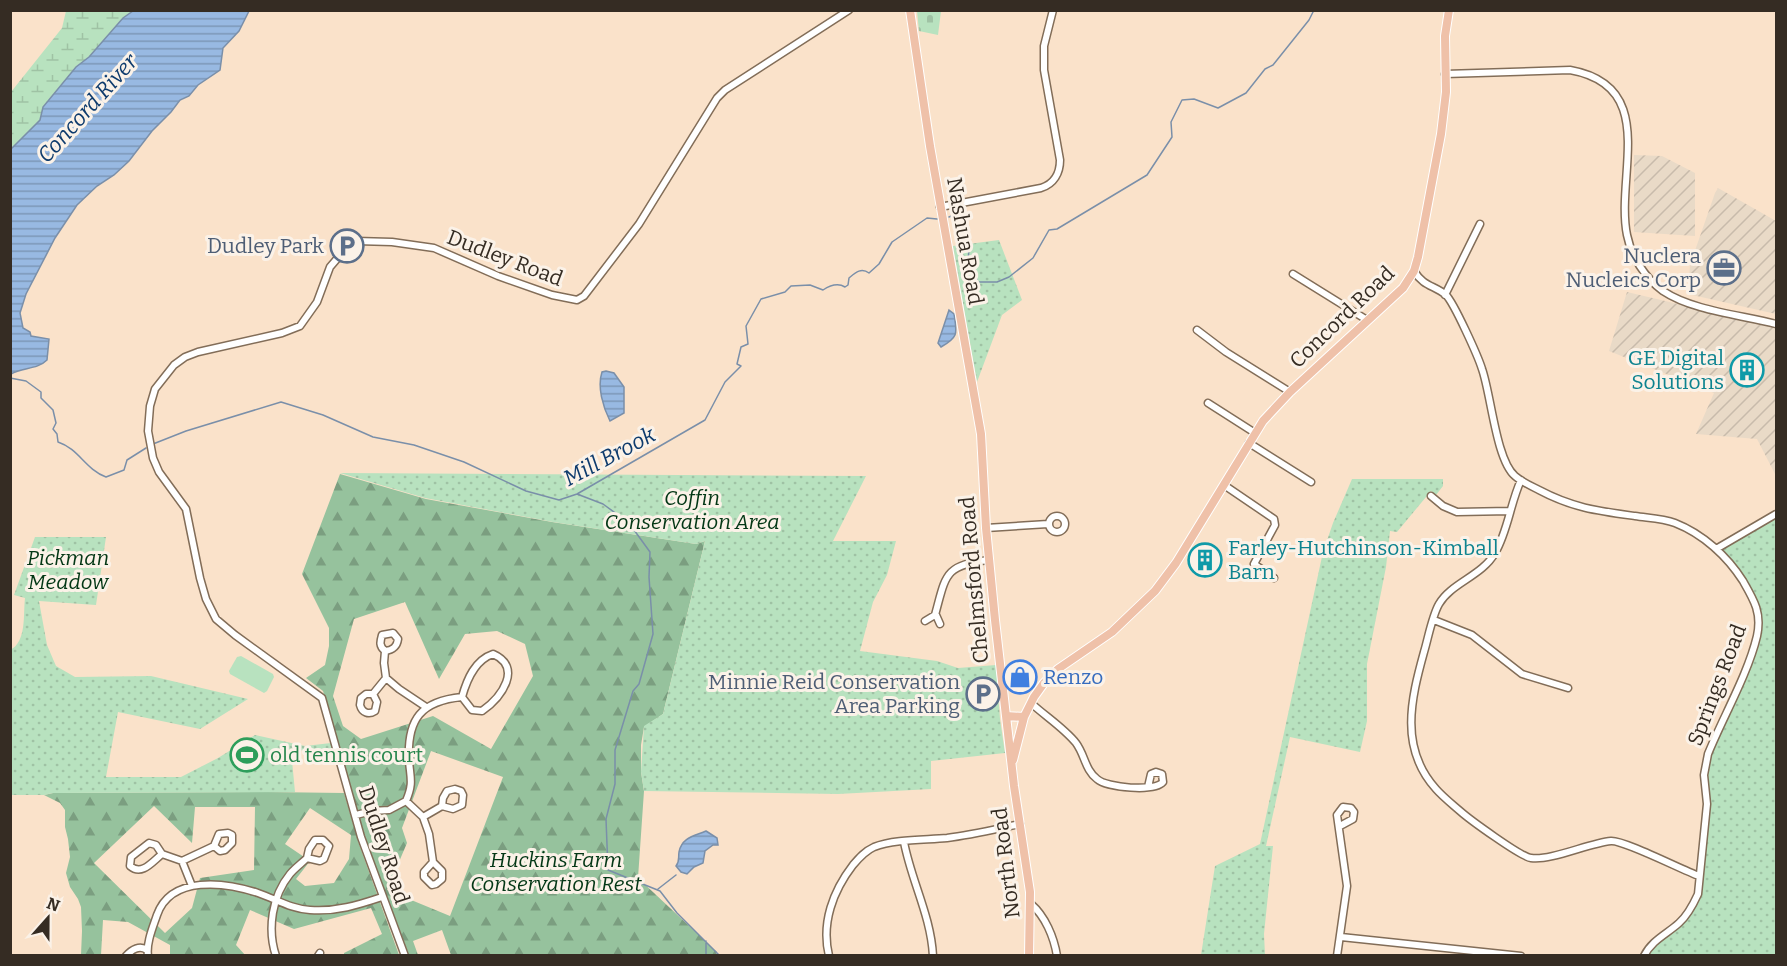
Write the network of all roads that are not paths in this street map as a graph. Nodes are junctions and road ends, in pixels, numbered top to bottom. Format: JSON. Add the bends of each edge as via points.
{"nodes":[{"id":1,"x":849,"y":10,"type":"edge"},
{"id":2,"x":910,"y":10,"type":"edge"},
{"id":3,"x":1053,"y":10,"type":"edge"},
{"id":4,"x":1449,"y":10,"type":"edge"},
{"id":5,"x":1445,"y":74,"type":"junction"},
{"id":6,"x":940,"y":207,"type":"junction"},
{"id":7,"x":1480,"y":224,"type":"dead end"},
{"id":8,"x":1414,"y":271,"type":"junction"},
{"id":9,"x":1293,"y":274,"type":"dead end"},
{"id":10,"x":1445,"y":295,"type":"junction"},
{"id":11,"x":1368,"y":320,"type":"junction"},
{"id":12,"x":1776,"y":324,"type":"edge"},
{"id":13,"x":1197,"y":330,"type":"dead end"},
{"id":14,"x":1290,"y":392,"type":"junction"},
{"id":15,"x":1208,"y":403,"type":"dead end"},
{"id":16,"x":1256,"y":433,"type":"junction"},
{"id":17,"x":1249,"y":443,"type":"junction"},
{"id":18,"x":983,"y":477,"type":"joint"},
{"id":19,"x":1521,"y":480,"type":"junction"},
{"id":20,"x":1311,"y":482,"type":"dead end"},
{"id":21,"x":1224,"y":485,"type":"junction"},
{"id":22,"x":1431,"y":496,"type":"dead end"},
{"id":23,"x":1510,"y":511,"type":"junction"},
{"id":24,"x":1776,"y":514,"type":"edge"},
{"id":25,"x":1048,"y":524,"type":"dead end"},
{"id":26,"x":986,"y":528,"type":"junction"},
{"id":27,"x":1716,"y":549,"type":"junction"},
{"id":28,"x":989,"y":560,"type":"junction"},
{"id":29,"x":1274,"y":578,"type":"dead end"},
{"id":30,"x":936,"y":615,"type":"junction"},
{"id":31,"x":1434,"y":620,"type":"junction"},
{"id":32,"x":925,"y":621,"type":"dead end"},
{"id":33,"x":940,"y":624,"type":"dead end"},
{"id":34,"x":386,"y":651,"type":"dead end"},
{"id":35,"x":386,"y":678,"type":"junction"},
{"id":36,"x":1568,"y":688,"type":"dead end"},
{"id":37,"x":373,"y":694,"type":"dead end"},
{"id":38,"x":462,"y":697,"type":"junction"},
{"id":39,"x":1031,"y":703,"type":"junction"},
{"id":40,"x":426,"y":707,"type":"junction"},
{"id":41,"x":1006,"y":716,"type":"junction"},
{"id":42,"x":1024,"y":717,"type":"junction"},
{"id":43,"x":1012,"y":763,"type":"junction"},
{"id":44,"x":1148,"y":787,"type":"dead end"},
{"id":45,"x":406,"y":801,"type":"junction"},
{"id":46,"x":442,"y":806,"type":"dead end"},
{"id":47,"x":356,"y":815,"type":"junction"},
{"id":48,"x":423,"y":817,"type":"junction"},
{"id":49,"x":1020,"y":824,"type":"junction"},
{"id":50,"x":1340,"y":826,"type":"dead end"},
{"id":51,"x":904,"y":842,"type":"junction"},
{"id":52,"x":214,"y":846,"type":"dead end"},
{"id":53,"x":162,"y":854,"type":"junction"},
{"id":54,"x":307,"y":858,"type":"dead end"},
{"id":55,"x":182,"y":861,"type":"junction"},
{"id":56,"x":433,"y":862,"type":"dead end"},
{"id":57,"x":1699,"y":876,"type":"junction"},
{"id":58,"x":192,"y":886,"type":"junction"},
{"id":59,"x":382,"y":897,"type":"junction"},
{"id":60,"x":277,"y":902,"type":"junction"},
{"id":61,"x":1031,"y":904,"type":"junction"},
{"id":62,"x":1341,"y":937,"type":"junction"},
{"id":63,"x":148,"y":953,"type":"edge"},
{"id":64,"x":1468,"y":953,"type":"edge"},
{"id":65,"x":126,"y":956,"type":"edge"},
{"id":66,"x":276,"y":956,"type":"edge"},
{"id":67,"x":405,"y":956,"type":"edge"},
{"id":68,"x":829,"y":956,"type":"edge"},
{"id":69,"x":933,"y":956,"type":"edge"},
{"id":70,"x":1029,"y":956,"type":"edge"},
{"id":71,"x":1058,"y":956,"type":"edge"},
{"id":72,"x":1337,"y":956,"type":"edge"},
{"id":73,"x":1521,"y":956,"type":"edge"},
{"id":74,"x":1644,"y":956,"type":"edge"}],
"edges":[{"from":1,"to":47,"type":"street","name":"Dudley Road","via":[[717,98],[639,224],[577,300],[498,276],[434,248],[356,241],[330,267],[317,302],[300,326],[185,357],[155,389],[148,431],[153,458],[186,509],[212,614],[322,698]]},
{"from":2,"to":6,"type":"main road","name":"Nashua Road"},
{"from":3,"to":6,"type":"street","via":[[1044,70],[1060,160],[1054,179],[1041,188]]},
{"from":4,"to":5,"type":"main road","name":"Concord Road"},
{"from":5,"to":8,"type":"main road","name":"Concord Road","via":[[1441,134]]},
{"from":5,"to":12,"type":"street","via":[[1570,70],[1587,73],[1602,82],[1618,98],[1626,117],[1627,235],[1646,275],[1682,300]]},
{"from":6,"to":18,"type":"main road","name":"Nashua Road","via":[[978,415]]},
{"from":7,"to":10,"type":"street"},
{"from":8,"to":10,"type":"street","name":"Springs Road","via":[[1419,279]]},
{"from":8,"to":11,"type":"main road","name":"Concord Road","via":[[1403,288]]},
{"from":9,"to":11,"type":"street"},
{"from":10,"to":19,"type":"street","name":"Springs Road","via":[[1453,304],[1481,367],[1507,464]]},
{"from":11,"to":14,"type":"main road","name":"Concord Road"},
{"from":13,"to":14,"type":"street"},
{"from":14,"to":16,"type":"main road","name":"Concord Road"},
{"from":15,"to":16,"type":"street"},
{"from":16,"to":17,"type":"main road","name":"Concord Road"},
{"from":17,"to":20,"type":"street"},
{"from":17,"to":21,"type":"main road","name":"Concord Road"},
{"from":18,"to":26,"type":"main road","name":"Chelmsford Road"},
{"from":19,"to":23,"type":"street"},
{"from":19,"to":27,"type":"street","name":"Springs Road","via":[[1576,507],[1674,522]]},
{"from":21,"to":29,"type":"street","via":[[1275,522],[1254,564]]},
{"from":21,"to":39,"type":"main road","via":[[1155,591],[1112,632],[1053,673]]},
{"from":22,"to":23,"type":"street","via":[[1457,512]]},
{"from":23,"to":31,"type":"street","via":[[1491,560],[1447,595],[1438,605]]},
{"from":24,"to":27,"type":"street"},
{"from":25,"to":26,"type":"street"},
{"from":26,"to":28,"type":"main road","name":"Chelmsford Road"},
{"from":27,"to":57,"type":"street","name":"Springs Road","via":[[1735,568],[1757,605],[1759,620],[1757,638],[1708,754]]},
{"from":28,"to":30,"type":"street","via":[[965,563],[949,573]]},
{"from":28,"to":41,"type":"main road","name":"Chelmsford Road"},
{"from":30,"to":32,"type":"street"},
{"from":30,"to":33,"type":"street"},
{"from":31,"to":36,"type":"street","via":[[1477,638],[1522,674]]},
{"from":31,"to":57,"type":"street","via":[[1410,717],[1415,753],[1436,789],[1464,814],[1530,858],[1612,841]]},
{"from":34,"to":35,"type":"street"},
{"from":35,"to":37,"type":"street"},
{"from":35,"to":40,"type":"street"},
{"from":38,"to":38,"type":"street","via":[[470,675],[483,657],[493,654],[504,659],[508,677],[490,705],[482,711],[472,710]]},
{"from":38,"to":40,"type":"street"},
{"from":39,"to":42,"type":"main road"},
{"from":39,"to":44,"type":"street","via":[[1074,741],[1098,780],[1114,786]]},
{"from":40,"to":45,"type":"street","via":[[413,725],[409,741],[412,779]]},
{"from":41,"to":42,"type":"main road"},
{"from":41,"to":43,"type":"main road","name":"North Road"},
{"from":42,"to":43,"type":"main road"},
{"from":43,"to":49,"type":"main road","name":"North Road"},
{"from":45,"to":47,"type":"street","via":[[389,810]]},
{"from":45,"to":48,"type":"street"},
{"from":46,"to":48,"type":"street"},
{"from":47,"to":59,"type":"street","name":"Dudley Road"},
{"from":48,"to":56,"type":"street"},
{"from":49,"to":51,"type":"street"},
{"from":49,"to":61,"type":"main road","name":"North Road"},
{"from":50,"to":62,"type":"street","via":[[1347,886]]},
{"from":51,"to":68,"type":"street","via":[[870,849],[843,879],[828,917]]},
{"from":51,"to":69,"type":"street","via":[[929,926]]},
{"from":52,"to":55,"type":"street"},
{"from":53,"to":53,"type":"street","via":[[156,844],[149,843],[131,857],[130,866],[142,871]]},
{"from":53,"to":55,"type":"street"},
{"from":54,"to":60,"type":"street","via":[[282,884]]},
{"from":55,"to":58,"type":"street"},
{"from":57,"to":74,"type":"street","name":"Springs Road","via":[[1692,907]]},
{"from":58,"to":60,"type":"street","via":[[232,886]]},
{"from":58,"to":63,"type":"street","via":[[164,900]]},
{"from":59,"to":60,"type":"street","via":[[329,911]]},
{"from":59,"to":67,"type":"street","name":"Dudley Road"},
{"from":60,"to":66,"type":"street","via":[[271,924]]},
{"from":61,"to":70,"type":"main road","name":"North Road"},
{"from":61,"to":71,"type":"street","via":[[1045,922]]},
{"from":62,"to":64,"type":"street"},
{"from":62,"to":72,"type":"street"},
{"from":63,"to":65,"type":"street","via":[[139,947]]},
{"from":64,"to":73,"type":"street"}]}
